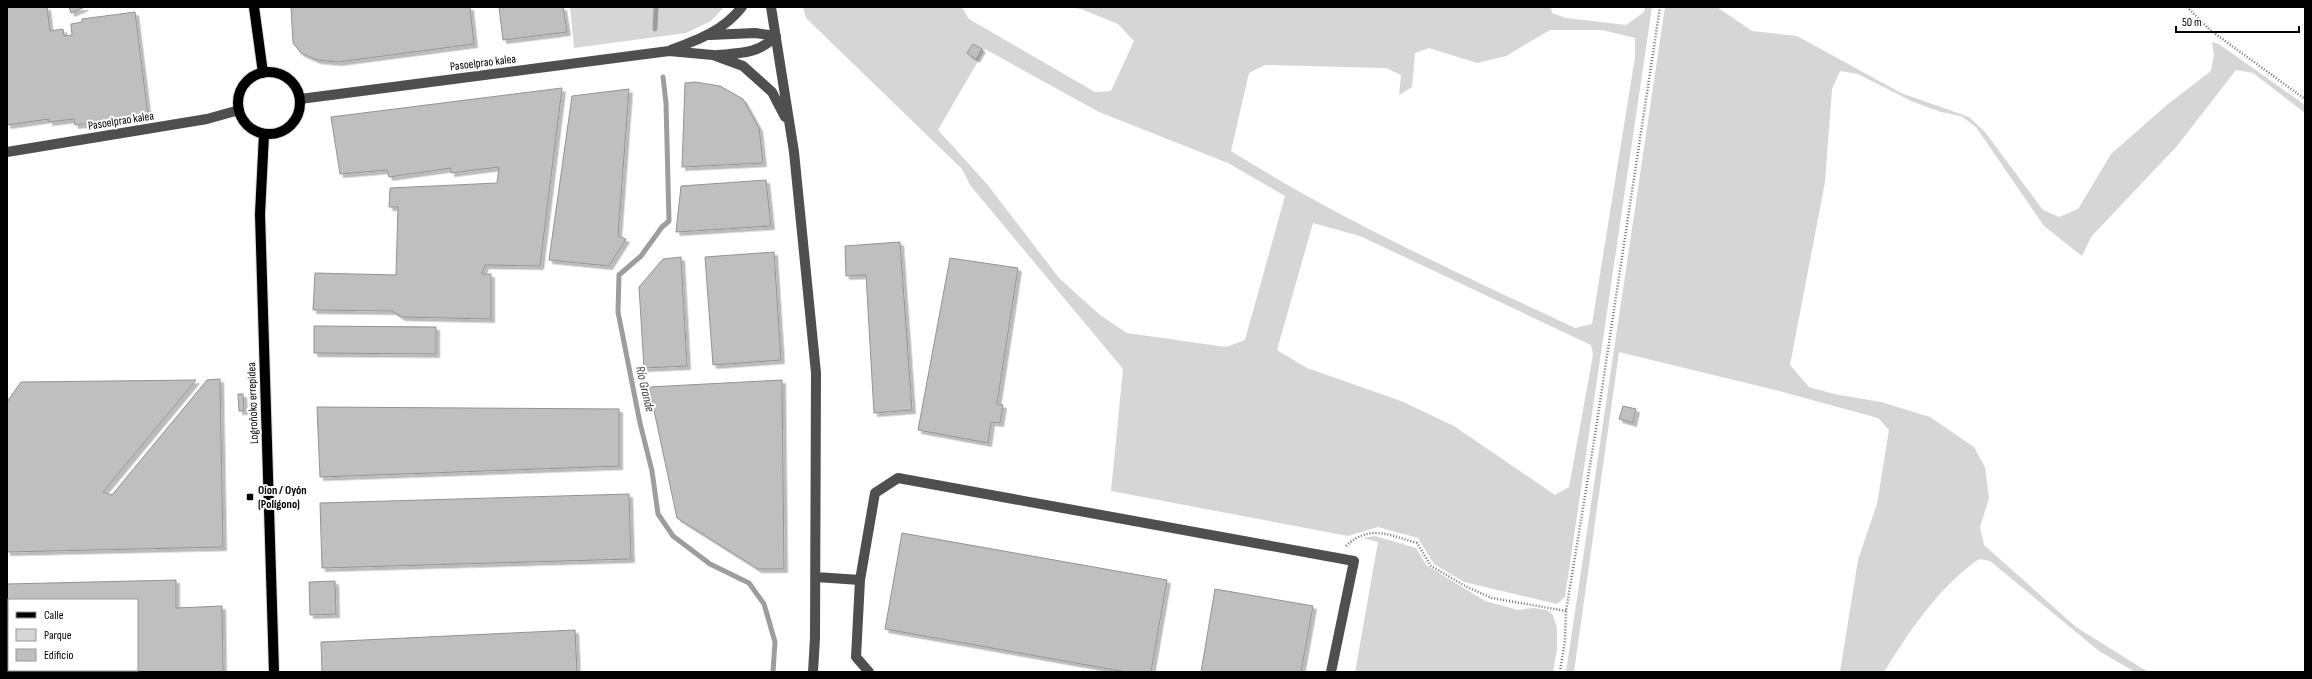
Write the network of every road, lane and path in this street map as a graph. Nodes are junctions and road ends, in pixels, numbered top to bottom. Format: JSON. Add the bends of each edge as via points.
{"nodes":[{"id":1,"x":254,"y":7,"type":"edge"},
{"id":2,"x":742,"y":7,"type":"edge"},
{"id":3,"x":771,"y":7,"type":"edge"},
{"id":4,"x":1660,"y":7,"type":"edge"},
{"id":5,"x":2187,"y":7,"type":"edge"},
{"id":6,"x":709,"y":35,"type":"junction"},
{"id":7,"x":776,"y":36,"type":"junction"},
{"id":8,"x":670,"y":51,"type":"junction"},
{"id":9,"x":712,"y":55,"type":"junction"},
{"id":10,"x":263,"y":73,"type":"junction"},
{"id":11,"x":300,"y":99,"type":"junction"},
{"id":12,"x":2305,"y":99,"type":"edge"},
{"id":13,"x":239,"y":110,"type":"junction"},
{"id":14,"x":789,"y":124,"type":"junction"},
{"id":15,"x":264,"y":134,"type":"junction"},
{"id":16,"x":7,"y":152,"type":"edge"},
{"id":17,"x":1334,"y":558,"type":"junction"},
{"id":18,"x":816,"y":577,"type":"junction"},
{"id":19,"x":860,"y":580,"type":"junction"},
{"id":20,"x":1566,"y":611,"type":"junction"},
{"id":21,"x":274,"y":672,"type":"edge"},
{"id":22,"x":813,"y":672,"type":"edge"},
{"id":23,"x":869,"y":672,"type":"edge"},
{"id":24,"x":1331,"y":672,"type":"edge"},
{"id":25,"x":1560,"y":672,"type":"edge"}],
"edges":[{"from":1,"to":10,"type":"main road"},
{"from":2,"to":6,"type":"street","via":[[731,20]]},
{"from":3,"to":7,"type":"street"},
{"from":4,"to":20,"type":"path"},
{"from":5,"to":12,"type":"path","via":[[2210,30]]},
{"from":6,"to":7,"type":"street","via":[[755,33]]},
{"from":6,"to":8,"type":"street"},
{"from":7,"to":9,"type":"street","via":[[766,46],[750,53]]},
{"from":7,"to":14,"type":"street"},
{"from":8,"to":9,"type":"street"},
{"from":8,"to":11,"type":"street","name":"Pasoelprao kalea"},
{"from":9,"to":14,"type":"street","via":[[743,66],[772,92]]},
{"from":10,"to":11,"type":"main road","via":[[273,73],[290,81],[297,89]]},
{"from":10,"to":13,"type":"main road","via":[[254,76],[240,91]]},
{"from":11,"to":15,"type":"main road","via":[[298,113],[291,125],[279,133]]},
{"from":13,"to":15,"type":"main road","via":[[244,122],[253,130]]},
{"from":13,"to":16,"type":"street","name":"Pasoelprao kalea","via":[[207,119]]},
{"from":14,"to":18,"type":"street","via":[[816,373]]},
{"from":15,"to":21,"type":"main road","name":"Logroñoko errepidea","via":[[260,214]]},
{"from":17,"to":19,"type":"street","via":[[898,478],[875,493]]},
{"from":17,"to":20,"type":"path","via":[[1356,537],[1378,532],[1417,543],[1430,566],[1486,595]]},
{"from":17,"to":24,"type":"street","via":[[1354,561]]},
{"from":18,"to":19,"type":"street"},
{"from":18,"to":22,"type":"street"},
{"from":19,"to":23,"type":"street","via":[[856,657]]},
{"from":20,"to":25,"type":"path"}]}
